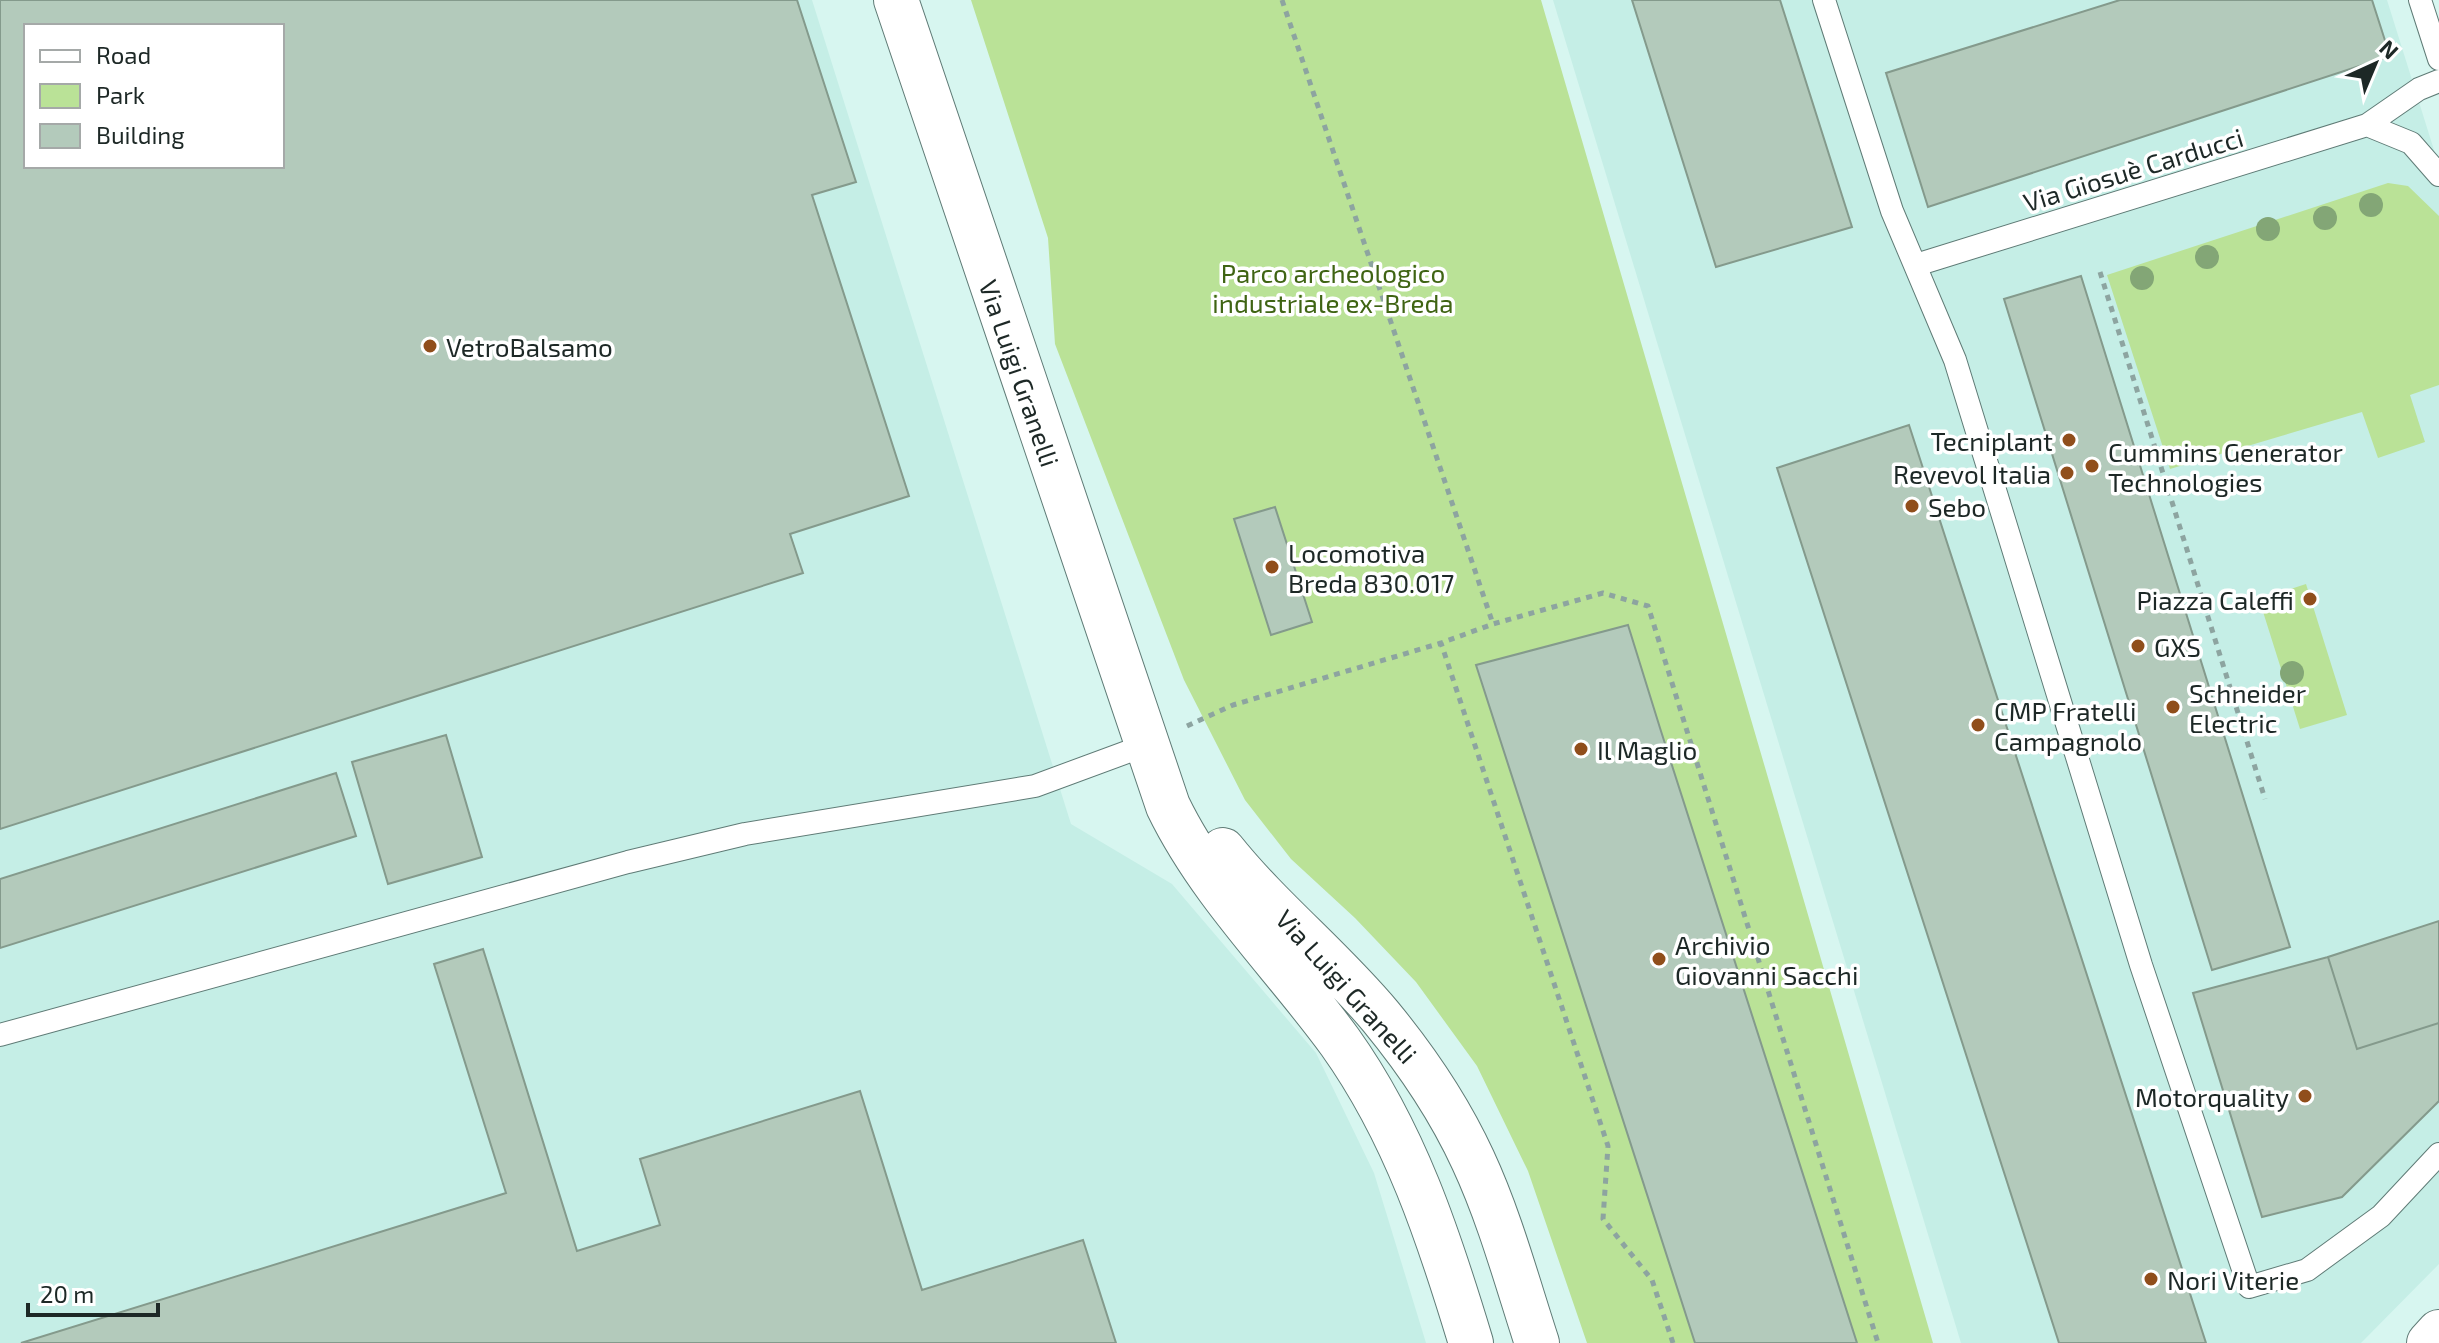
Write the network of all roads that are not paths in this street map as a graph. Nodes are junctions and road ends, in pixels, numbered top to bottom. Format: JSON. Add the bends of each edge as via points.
{"nodes":[{"id":1,"x":896,"y":0,"type":"edge"},
{"id":2,"x":1824,"y":0,"type":"edge"},
{"id":3,"x":2420,"y":0,"type":"edge"},
{"id":4,"x":2437,"y":54,"type":"edge"},
{"id":5,"x":2429,"y":85,"type":"edge"},
{"id":6,"x":2367,"y":125,"type":"junction"},
{"id":7,"x":2439,"y":175,"type":"edge"},
{"id":8,"x":1916,"y":265,"type":"junction"},
{"id":9,"x":1146,"y":745,"type":"junction"},
{"id":10,"x":0,"y":1035,"type":"edge"},
{"id":11,"x":2439,"y":1154,"type":"edge"},
{"id":12,"x":2439,"y":1332,"type":"edge"},
{"id":13,"x":1471,"y":1343,"type":"edge"},
{"id":14,"x":1537,"y":1343,"type":"edge"},
{"id":15,"x":2429,"y":1343,"type":"edge"}],
"edges":[{"from":1,"to":9,"type":"street","name":"Via Luigi Granelli"},
{"from":2,"to":8,"type":"lane","via":[[1892,211]]},
{"from":3,"to":4,"type":"lane"},
{"from":4,"to":5,"type":"lane"},
{"from":5,"to":6,"type":"lane","name":"Via Giosuè Carducci"},
{"from":6,"to":7,"type":"lane","via":[[2411,143]]},
{"from":6,"to":8,"type":"lane","name":"Via Giosuè Carducci"},
{"from":8,"to":11,"type":"lane","via":[[1955,360],[2141,965],[2249,1287],[2307,1270],[2381,1216]]},
{"from":9,"to":10,"type":"lane","via":[[1035,786],[745,834],[628,862]]},
{"from":9,"to":13,"type":"street","name":"Via Luigi Granelli","via":[[1183,834],[1254,935],[1340,1042],[1385,1111],[1436,1230]]},
{"from":9,"to":14,"type":"street","name":"Via Luigi Granelli","via":[[1238,869],[1380,1015],[1432,1084],[1483,1182]]},
{"from":12,"to":15,"type":"street"}]}
